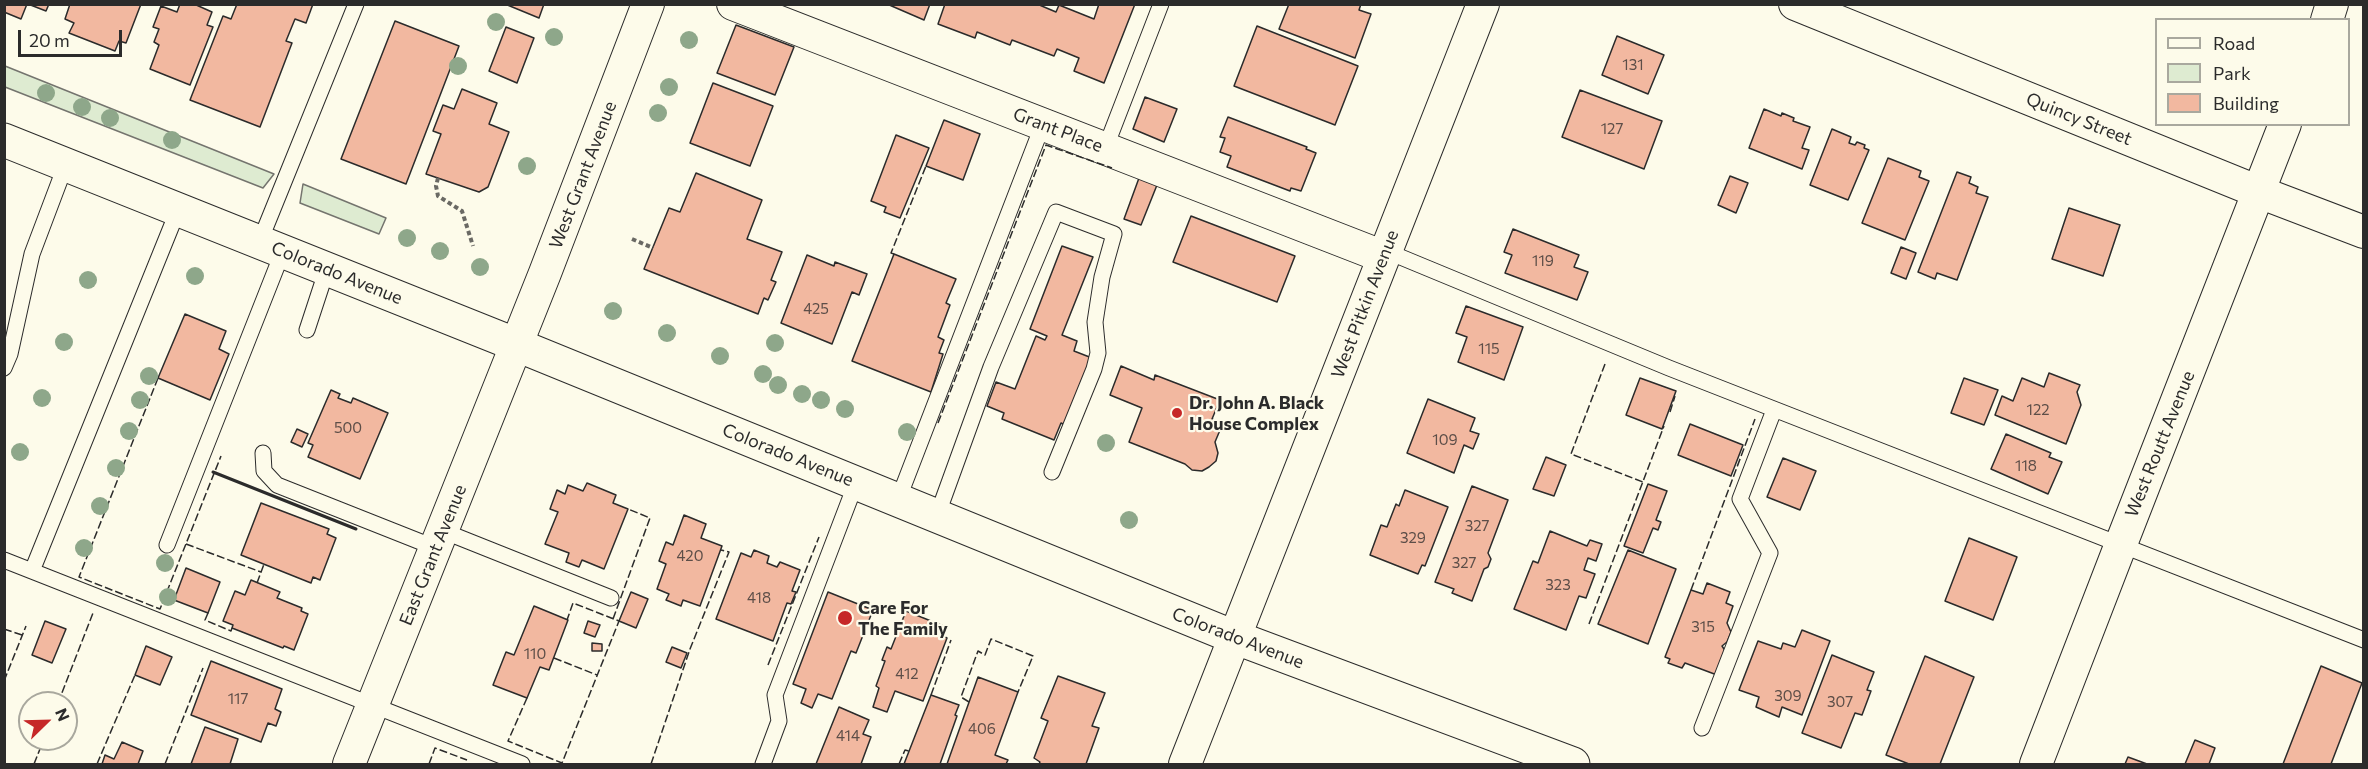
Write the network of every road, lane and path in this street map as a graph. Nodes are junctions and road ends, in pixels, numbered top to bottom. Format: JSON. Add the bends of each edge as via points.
{"nodes":[{"id":1,"x":356,"y":4,"type":"edge"},
{"id":2,"x":648,"y":4,"type":"edge"},
{"id":3,"x":733,"y":4,"type":"edge"},
{"id":4,"x":1161,"y":4,"type":"edge"},
{"id":5,"x":1483,"y":4,"type":"edge"},
{"id":6,"x":1795,"y":4,"type":"edge"},
{"id":7,"x":1042,"y":124,"type":"junction"},
{"id":8,"x":2284,"y":126,"type":"edge"},
{"id":9,"x":4,"y":140,"type":"edge"},
{"id":10,"x":1105,"y":148,"type":"junction"},
{"id":11,"x":66,"y":164,"type":"junction"},
{"id":12,"x":438,"y":178,"type":"dead end"},
{"id":13,"x":2259,"y":192,"type":"junction"},
{"id":14,"x":178,"y":210,"type":"junction"},
{"id":15,"x":2364,"y":232,"type":"edge"},
{"id":16,"x":632,"y":239,"type":"dead end"},
{"id":17,"x":271,"y":246,"type":"junction"},
{"id":18,"x":473,"y":246,"type":"dead end"},
{"id":19,"x":653,"y":248,"type":"dead end"},
{"id":20,"x":1385,"y":254,"type":"junction"},
{"id":21,"x":327,"y":269,"type":"junction"},
{"id":22,"x":307,"y":330,"type":"dead end"},
{"id":23,"x":517,"y":345,"type":"junction"},
{"id":24,"x":4,"y":368,"type":"edge"},
{"id":25,"x":1774,"y":410,"type":"junction"},
{"id":26,"x":263,"y":453,"type":"dead end"},
{"id":27,"x":1052,"y":472,"type":"dead end"},
{"id":28,"x":856,"y":483,"type":"junction"},
{"id":29,"x":898,"y":500,"type":"junction"},
{"id":30,"x":937,"y":516,"type":"junction"},
{"id":31,"x":440,"y":540,"type":"junction"},
{"id":32,"x":2121,"y":544,"type":"junction"},
{"id":33,"x":167,"y":545,"type":"dead end"},
{"id":34,"x":4,"y":560,"type":"edge"},
{"id":35,"x":32,"y":571,"type":"junction"},
{"id":36,"x":611,"y":598,"type":"dead end"},
{"id":37,"x":1234,"y":637,"type":"junction"},
{"id":38,"x":2364,"y":640,"type":"edge"},
{"id":39,"x":373,"y":706,"type":"junction"},
{"id":40,"x":1702,"y":728,"type":"dead end"},
{"id":41,"x":349,"y":765,"type":"edge"},
{"id":42,"x":522,"y":765,"type":"edge"},
{"id":43,"x":763,"y":765,"type":"edge"},
{"id":44,"x":1185,"y":765,"type":"edge"},
{"id":45,"x":1573,"y":765,"type":"edge"},
{"id":46,"x":2037,"y":765,"type":"edge"}],
"edges":[{"from":1,"to":17,"type":"lane"},
{"from":2,"to":23,"type":"street","name":"West Grant Avenue"},
{"from":3,"to":7,"type":"street","name":"Grant Place"},
{"from":4,"to":10,"type":"lane"},
{"from":5,"to":20,"type":"street","name":"West Pitkin Avenue"},
{"from":6,"to":13,"type":"street","name":"Quincy Street"},
{"from":7,"to":10,"type":"street","name":"Grant Place"},
{"from":7,"to":29,"type":"lane"},
{"from":8,"to":13,"type":"street","name":"West Routt Avenue"},
{"from":9,"to":11,"type":"street","name":"Colorado Avenue"},
{"from":10,"to":20,"type":"street","name":"Grant Place"},
{"from":11,"to":14,"type":"street","name":"Colorado Avenue"},
{"from":11,"to":24,"type":"lane","via":[[32,254]]},
{"from":12,"to":18,"type":"path","via":[[438,196],[462,211]]},
{"from":13,"to":15,"type":"street","name":"Quincy Street"},
{"from":13,"to":32,"type":"street","name":"West Routt Avenue"},
{"from":14,"to":17,"type":"street","name":"Colorado Avenue"},
{"from":14,"to":35,"type":"lane"},
{"from":16,"to":19,"type":"path"},
{"from":17,"to":21,"type":"street","name":"Colorado Avenue"},
{"from":17,"to":33,"type":"lane"},
{"from":20,"to":25,"type":"lane"},
{"from":20,"to":37,"type":"street","name":"West Pitkin Avenue"},
{"from":21,"to":22,"type":"lane"},
{"from":21,"to":23,"type":"street","name":"Colorado Avenue"},
{"from":23,"to":28,"type":"street","name":"Colorado Avenue"},
{"from":23,"to":31,"type":"street","name":"East Grant Avenue"},
{"from":25,"to":32,"type":"lane"},
{"from":25,"to":40,"type":"lane","via":[[1740,499],[1770,553]]},
{"from":26,"to":31,"type":"lane","via":[[264,471],[277,485]]},
{"from":27,"to":30,"type":"lane","via":[[1094,369],[1098,353],[1095,322],[1114,234],[1056,212],[992,367]]},
{"from":28,"to":29,"type":"street","name":"Colorado Avenue"},
{"from":28,"to":43,"type":"lane","via":[[775,696],[779,721]]},
{"from":29,"to":30,"type":"street","name":"Colorado Avenue"},
{"from":30,"to":37,"type":"street","name":"Colorado Avenue"},
{"from":31,"to":36,"type":"lane"},
{"from":31,"to":39,"type":"street","name":"East Grant Avenue"},
{"from":32,"to":38,"type":"lane"},
{"from":32,"to":46,"type":"street","name":"West Routt Avenue"},
{"from":34,"to":35,"type":"lane"},
{"from":35,"to":39,"type":"lane"},
{"from":37,"to":44,"type":"street","name":"West Pitkin Avenue"},
{"from":37,"to":45,"type":"street","name":"Colorado Avenue"},
{"from":39,"to":41,"type":"street","name":"East Grant Avenue"},
{"from":39,"to":42,"type":"lane"}]}
